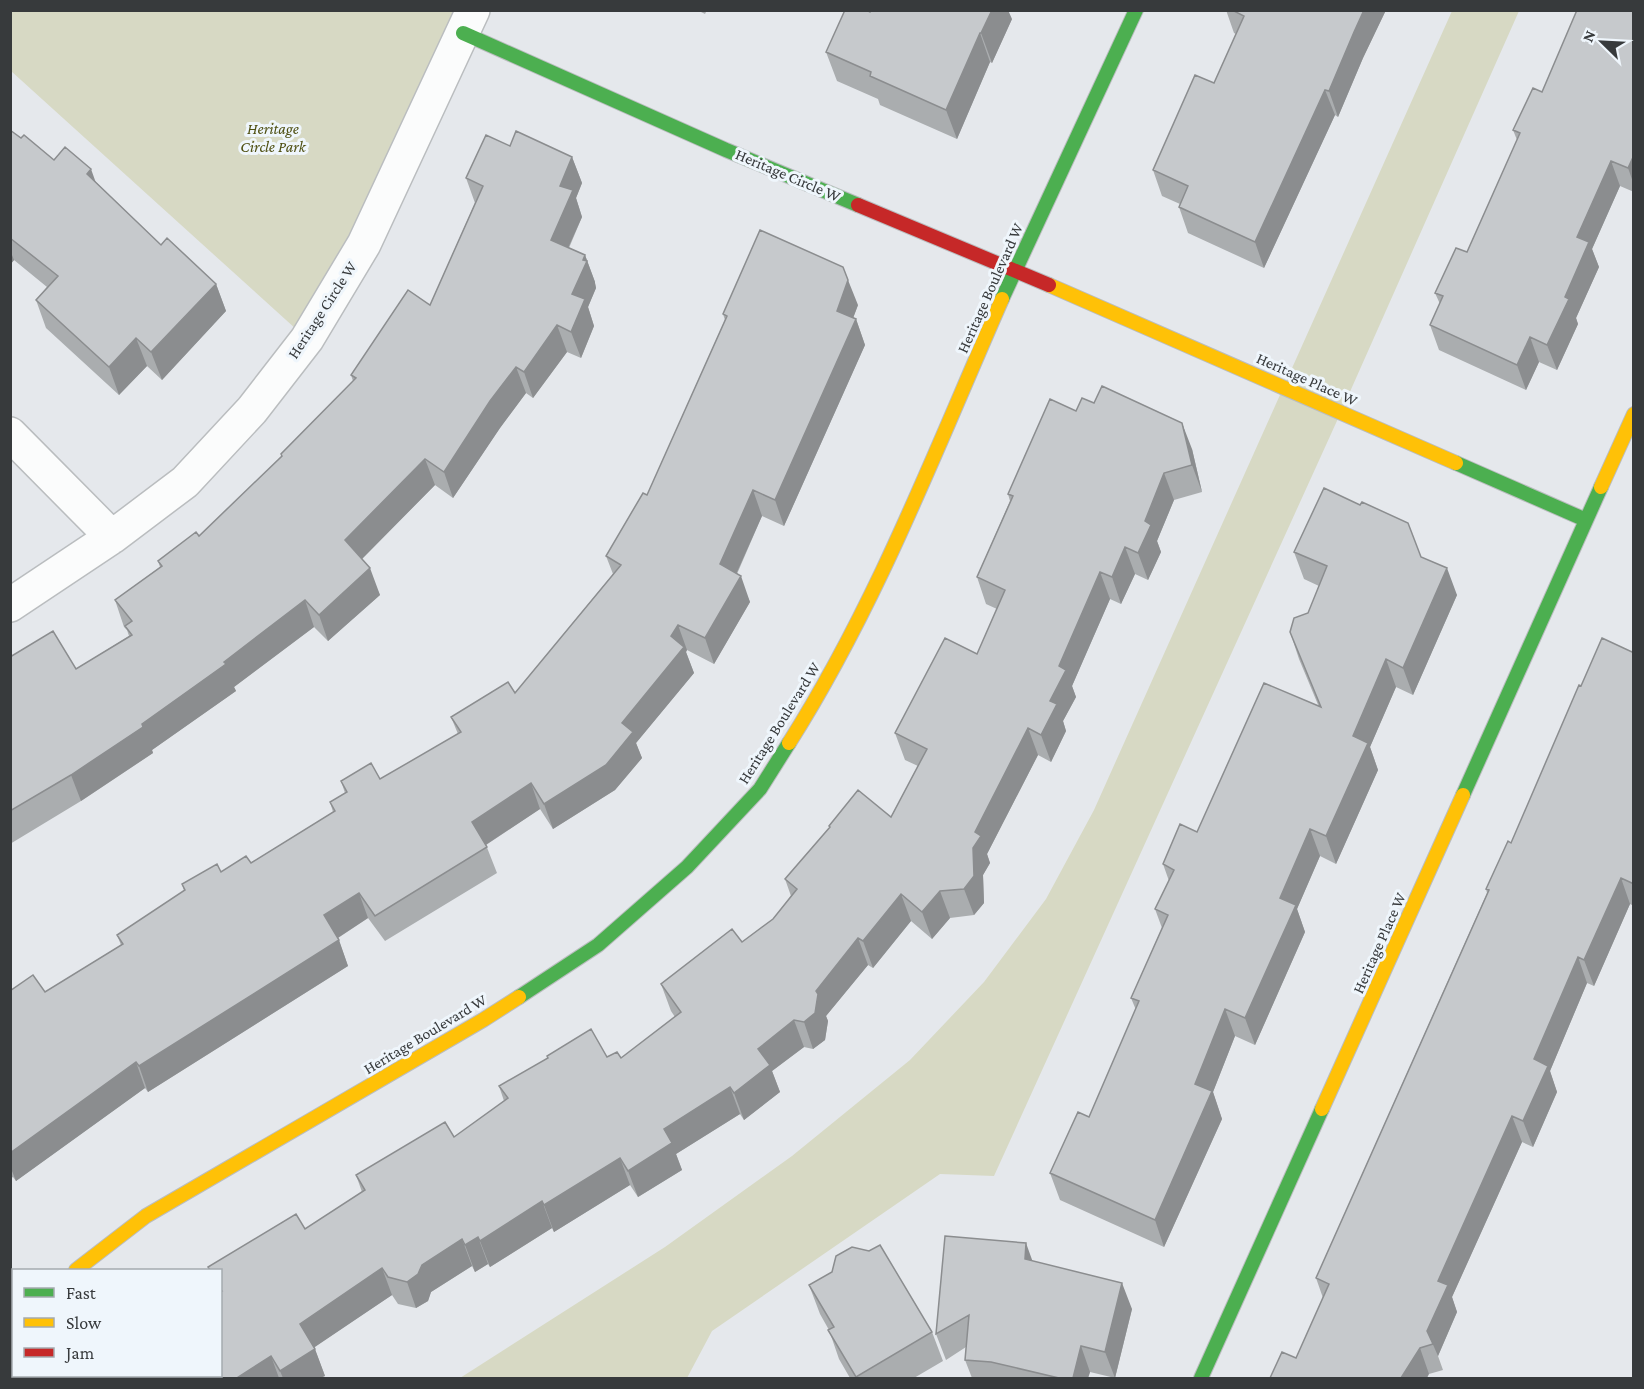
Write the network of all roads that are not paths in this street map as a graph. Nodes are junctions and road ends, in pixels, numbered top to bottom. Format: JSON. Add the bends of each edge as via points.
{"nodes":[{"id":1,"x":1136,"y":10,"type":"edge"},
{"id":2,"x":468,"y":22,"type":"edge"},
{"id":3,"x":1016,"y":270,"type":"junction"},
{"id":4,"x":1634,"y":414,"type":"edge"},
{"id":5,"x":10,"y":434,"type":"edge"},
{"id":6,"x":1586,"y":520,"type":"junction"},
{"id":7,"x":112,"y":537,"type":"junction"},
{"id":8,"x":10,"y":605,"type":"edge"},
{"id":9,"x":77,"y":1269,"type":"edge"},
{"id":10,"x":1201,"y":1378,"type":"edge"}],
"edges":[{"from":1,"to":3,"type":"street","name":"Heritage Boulevard W"},
{"from":2,"to":3,"type":"street","name":"Heritage Circle W","via":[[726,150]]},
{"from":2,"to":7,"type":"street","name":"Heritage Circle W","via":[[364,244],[307,339],[252,410],[185,482]]},
{"from":3,"to":6,"type":"street","name":"Heritage Place W"},
{"from":3,"to":9,"type":"street","name":"Heritage Boulevard W","via":[[877,583],[820,694],[760,789],[687,867],[598,945],[483,1020],[146,1216]]},
{"from":4,"to":6,"type":"street","name":"Heritage Place W"},
{"from":5,"to":7,"type":"street"},
{"from":6,"to":10,"type":"street","name":"Heritage Place W"},
{"from":7,"to":8,"type":"street","name":"Heritage Circle W"}]}
